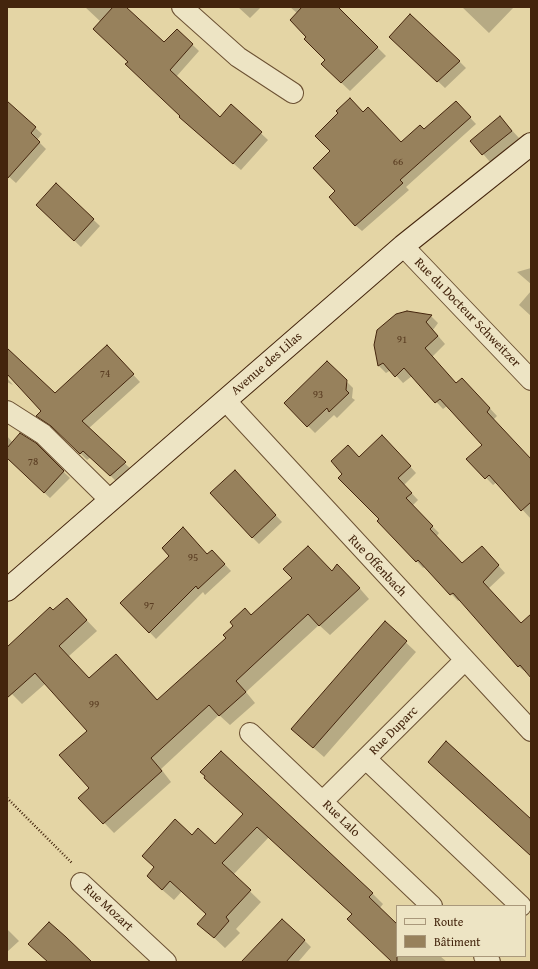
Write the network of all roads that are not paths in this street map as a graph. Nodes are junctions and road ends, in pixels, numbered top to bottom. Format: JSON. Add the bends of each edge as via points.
{"nodes":[{"id":1,"x":182,"y":7,"type":"edge"},
{"id":2,"x":293,"y":93,"type":"dead end"},
{"id":3,"x":531,"y":144,"type":"edge"},
{"id":4,"x":403,"y":246,"type":"junction"},
{"id":5,"x":531,"y":380,"type":"edge"},
{"id":6,"x":224,"y":400,"type":"junction"},
{"id":7,"x":7,"y":411,"type":"edge"},
{"id":8,"x":110,"y":500,"type":"junction"},
{"id":9,"x":7,"y":590,"type":"edge"},
{"id":10,"x":464,"y":660,"type":"junction"},
{"id":11,"x":531,"y":731,"type":"edge"},
{"id":12,"x":250,"y":733,"type":"dead end"},
{"id":13,"x":366,"y":758,"type":"junction"},
{"id":14,"x":323,"y":801,"type":"junction"},
{"id":15,"x":81,"y":883,"type":"road end"},
{"id":16,"x":431,"y":905,"type":"edge"},
{"id":17,"x":520,"y":905,"type":"edge"},
{"id":18,"x":166,"y":962,"type":"edge"}],
"edges":[{"from":1,"to":2,"type":"street","via":[[238,57]]},
{"from":3,"to":4,"type":"street","name":"Avenue des Lilas"},
{"from":4,"to":5,"type":"street","name":"Rue du Docteur Schweitzer"},
{"from":4,"to":6,"type":"street","name":"Avenue des Lilas"},
{"from":6,"to":8,"type":"street","name":"Avenue des Lilas"},
{"from":6,"to":10,"type":"street","name":"Rue Offenbach"},
{"from":7,"to":8,"type":"street","via":[[43,434]]},
{"from":8,"to":9,"type":"street","name":"Avenue des Lilas"},
{"from":10,"to":11,"type":"street","name":"Rue Offenbach"},
{"from":10,"to":13,"type":"street","name":"Rue Duparc"},
{"from":12,"to":14,"type":"street","name":"Rue Lalo"},
{"from":13,"to":14,"type":"street","name":"Rue Duparc"},
{"from":13,"to":17,"type":"street"},
{"from":14,"to":16,"type":"street","name":"Rue Lalo"},
{"from":15,"to":18,"type":"street","name":"Rue Mozart"}]}
